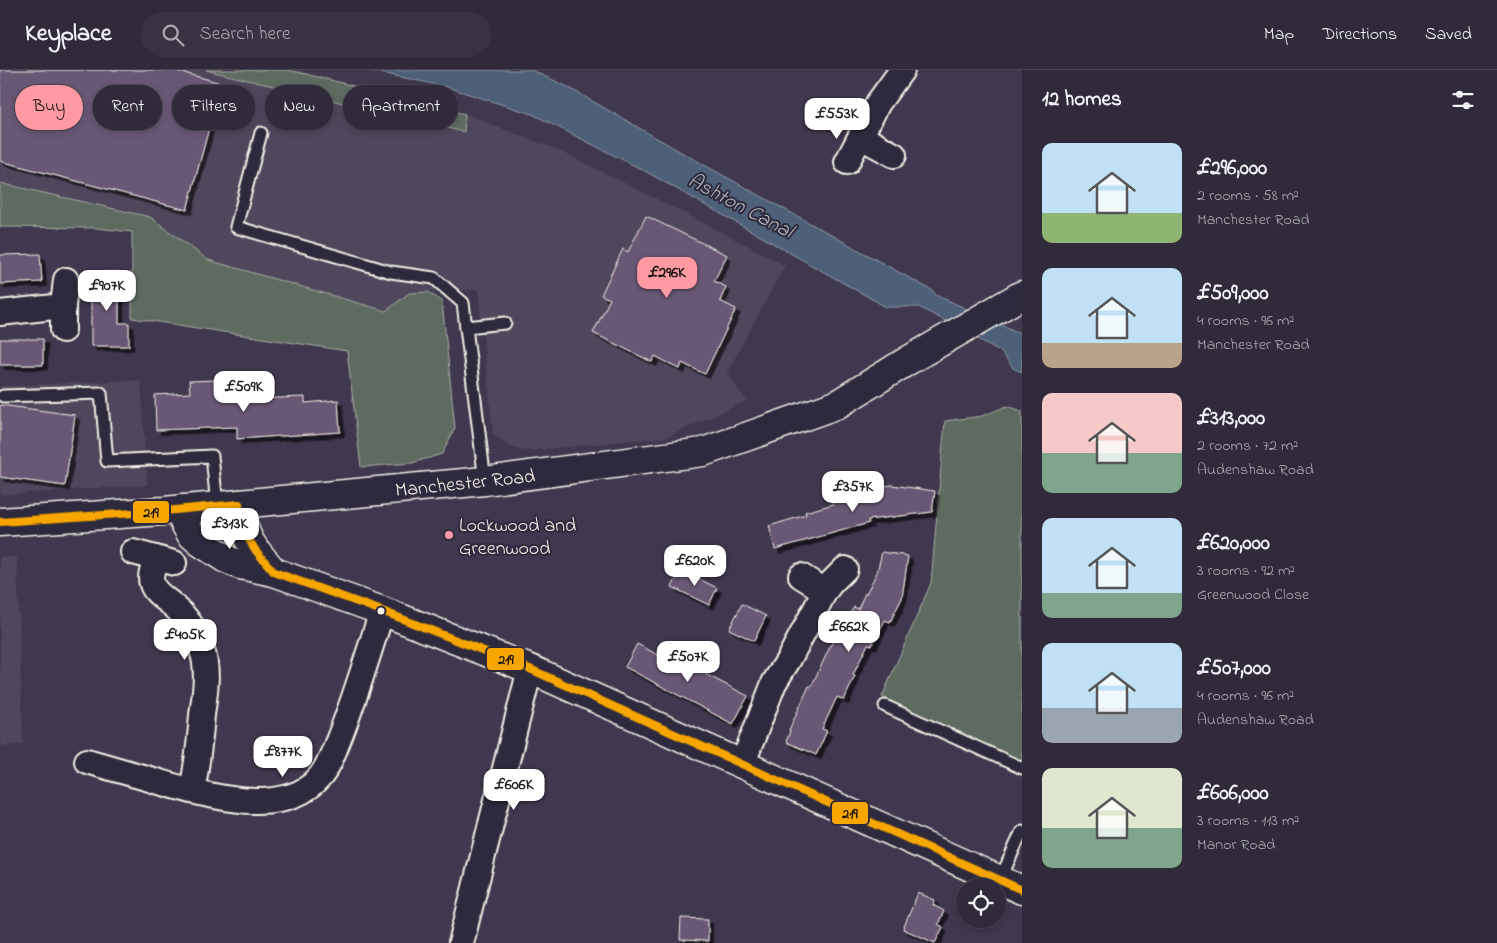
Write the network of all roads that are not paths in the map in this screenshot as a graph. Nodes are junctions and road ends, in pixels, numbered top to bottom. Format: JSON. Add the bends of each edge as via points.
{"nodes":[{"id":1,"x":902,"y":70,"type":"edge"},
{"id":2,"x":261,"y":133,"type":"dead end"},
{"id":3,"x":860,"y":137,"type":"junction"},
{"id":4,"x":894,"y":155,"type":"dead end"},
{"id":5,"x":847,"y":162,"type":"dead end"},
{"id":6,"x":66,"y":280,"type":"dead end"},
{"id":7,"x":1022,"y":295,"type":"edge"},
{"id":8,"x":0,"y":313,"type":"edge"},
{"id":9,"x":505,"y":323,"type":"dead end"},
{"id":10,"x":466,"y":327,"type":"junction"},
{"id":11,"x":3,"y":396,"type":"dead end"},
{"id":12,"x":485,"y":482,"type":"junction"},
{"id":13,"x":228,"y":505,"type":"junction"},
{"id":14,"x":181,"y":510,"type":"junction"},
{"id":15,"x":0,"y":522,"type":"edge"},
{"id":16,"x":154,"y":558,"type":"dead end"},
{"id":17,"x":845,"y":569,"type":"dead end"},
{"id":18,"x":274,"y":572,"type":"junction"},
{"id":19,"x":801,"y":576,"type":"dead end"},
{"id":20,"x":825,"y":591,"type":"junction"},
{"id":21,"x":382,"y":611,"type":"junction"},
{"id":22,"x":530,"y":669,"type":"junction"},
{"id":23,"x":885,"y":706,"type":"dead end"},
{"id":24,"x":87,"y":761,"type":"dead end"},
{"id":25,"x":742,"y":765,"type":"junction"},
{"id":26,"x":1022,"y":768,"type":"edge"},
{"id":27,"x":192,"y":791,"type":"junction"},
{"id":28,"x":1022,"y":830,"type":"edge"},
{"id":29,"x":1011,"y":885,"type":"edge"},
{"id":30,"x":461,"y":943,"type":"edge"}],
"edges":[{"from":1,"to":3,"type":"street","via":[[878,103]]},
{"from":2,"to":10,"type":"lane","via":[[236,228],[391,272],[434,278],[463,303]]},
{"from":3,"to":4,"type":"street"},
{"from":3,"to":5,"type":"street"},
{"from":6,"to":8,"type":"street","via":[[63,318]]},
{"from":7,"to":12,"type":"main road","name":"Manchester Road","via":[[836,405],[703,452]]},
{"from":9,"to":10,"type":"lane"},
{"from":10,"to":12,"type":"lane"},
{"from":11,"to":13,"type":"lane","via":[[101,393],[106,461],[212,456]]},
{"from":12,"to":13,"type":"main road","name":"Manchester Road"},
{"from":13,"to":14,"type":"main road","name":"Manchester Road"},
{"from":13,"to":18,"type":"main road","via":[[256,551]]},
{"from":14,"to":15,"type":"main road","name":"Manchester Road"},
{"from":14,"to":18,"type":"main road","via":[[191,534],[200,542],[240,565]]},
{"from":16,"to":27,"type":"street","via":[[152,586],[188,621],[202,649],[205,664],[199,750]]},
{"from":17,"to":20,"type":"street"},
{"from":18,"to":21,"type":"main road"},
{"from":19,"to":20,"type":"street"},
{"from":20,"to":25,"type":"street","via":[[774,683]]},
{"from":21,"to":22,"type":"main road"},
{"from":21,"to":27,"type":"street","via":[[344,726],[320,778],[298,794],[279,799],[236,800]]},
{"from":22,"to":25,"type":"main road"},
{"from":22,"to":30,"type":"street"},
{"from":23,"to":26,"type":"lane"},
{"from":24,"to":27,"type":"street"},
{"from":25,"to":29,"type":"main road"},
{"from":28,"to":29,"type":"lane"}]}
